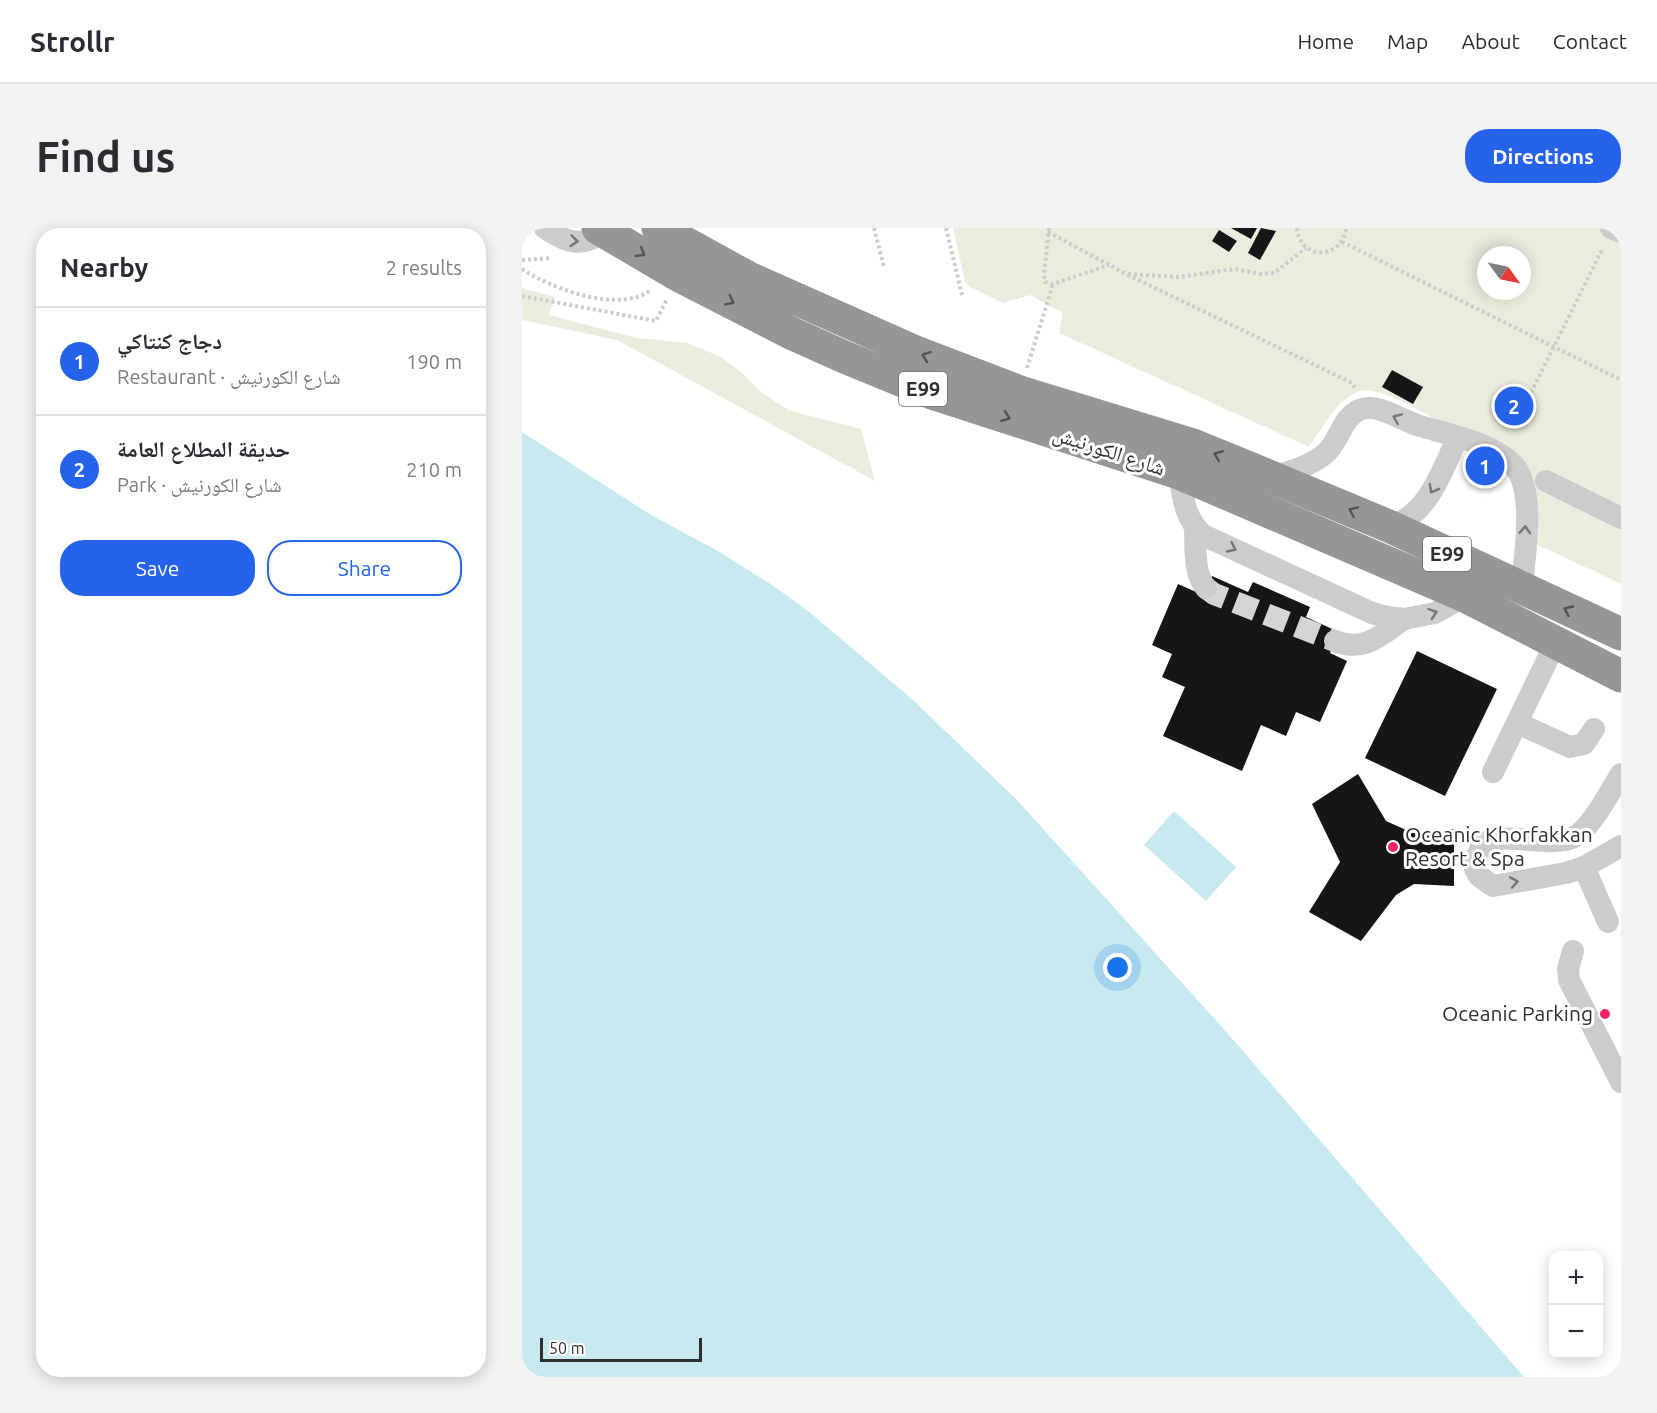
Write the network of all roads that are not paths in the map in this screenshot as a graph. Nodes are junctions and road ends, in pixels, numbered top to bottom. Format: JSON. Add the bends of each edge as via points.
{"nodes":[{"id":1,"x":545,"y":228,"type":"edge"},
{"id":2,"x":658,"y":228,"type":"edge"},
{"id":3,"x":1612,"y":228,"type":"edge"},
{"id":4,"x":600,"y":230,"type":"edge"},
{"id":5,"x":1621,"y":232,"type":"edge"},
{"id":6,"x":1020,"y":392,"type":"junction"},
{"id":7,"x":967,"y":403,"type":"junction"},
{"id":8,"x":1458,"y":437,"type":"junction"},
{"id":9,"x":1179,"y":474,"type":"junction"},
{"id":10,"x":1272,"y":477,"type":"junction"},
{"id":11,"x":1546,"y":481,"type":"dead end"},
{"id":12,"x":1621,"y":518,"type":"edge"},
{"id":13,"x":1391,"y":527,"type":"junction"},
{"id":14,"x":1195,"y":528,"type":"junction"},
{"id":15,"x":1206,"y":588,"type":"dead end"},
{"id":16,"x":1522,"y":589,"type":"junction"},
{"id":17,"x":1465,"y":596,"type":"junction"},
{"id":18,"x":1404,"y":619,"type":"junction"},
{"id":19,"x":1621,"y":634,"type":"edge"},
{"id":20,"x":1335,"y":641,"type":"tunnel mouth"},
{"id":21,"x":1555,"y":644,"type":"junction"},
{"id":22,"x":1621,"y":676,"type":"edge"},
{"id":23,"x":1517,"y":723,"type":"junction"},
{"id":24,"x":1594,"y":729,"type":"dead end"},
{"id":25,"x":1493,"y":771,"type":"dead end"},
{"id":26,"x":1621,"y":774,"type":"edge"},
{"id":27,"x":1621,"y":846,"type":"edge"},
{"id":28,"x":1584,"y":867,"type":"junction"},
{"id":29,"x":1608,"y":922,"type":"dead end"},
{"id":30,"x":1573,"y":951,"type":"dead end"},
{"id":31,"x":1621,"y":1082,"type":"edge"}],
"edges":[{"from":1,"to":4,"type":"lane","one_way":true,"via":[[574,243],[595,239]]},
{"from":6,"to":2,"type":"highway","name":"شارع الكورنيش","number":"E99","one_way":true,"via":[[918,353],[749,278]]},
{"from":3,"to":5,"type":"lane"},
{"from":4,"to":7,"type":"highway","name":"شارع الكورنيش","number":"E99","one_way":true,"via":[[792,334],[932,393]]},
{"from":6,"to":7,"type":"highway","via":[[1005,393],[978,386],[972,389]]},
{"from":10,"to":6,"type":"highway","name":"شارع الكورنيش","number":"E99","one_way":true,"via":[[1193,445]]},
{"from":7,"to":9,"type":"highway","name":"شارع الكورنيش","number":"E99","one_way":true},
{"from":8,"to":10,"type":"lane","one_way":true,"via":[[1366,408],[1350,416],[1328,452]]},
{"from":8,"to":13,"type":"lane","one_way":true,"via":[[1426,501],[1407,520]]},
{"from":16,"to":8,"type":"lane","one_way":true,"via":[[1526,494],[1521,478],[1501,456]]},
{"from":9,"to":14,"type":"lane","via":[[1185,510]]},
{"from":9,"to":17,"type":"highway","name":"شارع الكورنيش","number":"E99"},
{"from":13,"to":10,"type":"highway","name":"شارع الكورنيش","number":"E99","one_way":true},
{"from":11,"to":12,"type":"lane"},
{"from":13,"to":16,"type":"highway","name":"شارع الكورنيش","number":"E99"},
{"from":14,"to":15,"type":"lane","via":[[1198,568]]},
{"from":14,"to":18,"type":"lane","one_way":true,"via":[[1372,613]]},
{"from":19,"to":16,"type":"highway","name":"شارع الكورنيش","number":"E99","one_way":true},
{"from":18,"to":17,"type":"lane","one_way":true,"via":[[1435,613]]},
{"from":17,"to":21,"type":"highway","name":"شارع الكورنيش","number":"E99"},
{"from":18,"to":20,"type":"lane","via":[[1366,644],[1345,645]]},
{"from":21,"to":22,"type":"highway","name":"شارع الكورنيش","number":"E99"},
{"from":21,"to":23,"type":"lane"},
{"from":23,"to":24,"type":"lane","via":[[1570,747],[1584,744]]},
{"from":23,"to":25,"type":"lane"},
{"from":26,"to":28,"type":"lane","one_way":true,"via":[[1582,832],[1561,843],[1496,838],[1486,841],[1479,849],[1475,869],[1493,886]]},
{"from":27,"to":28,"type":"lane"},
{"from":28,"to":29,"type":"lane"},
{"from":30,"to":31,"type":"lane","via":[[1569,980]]}]}
